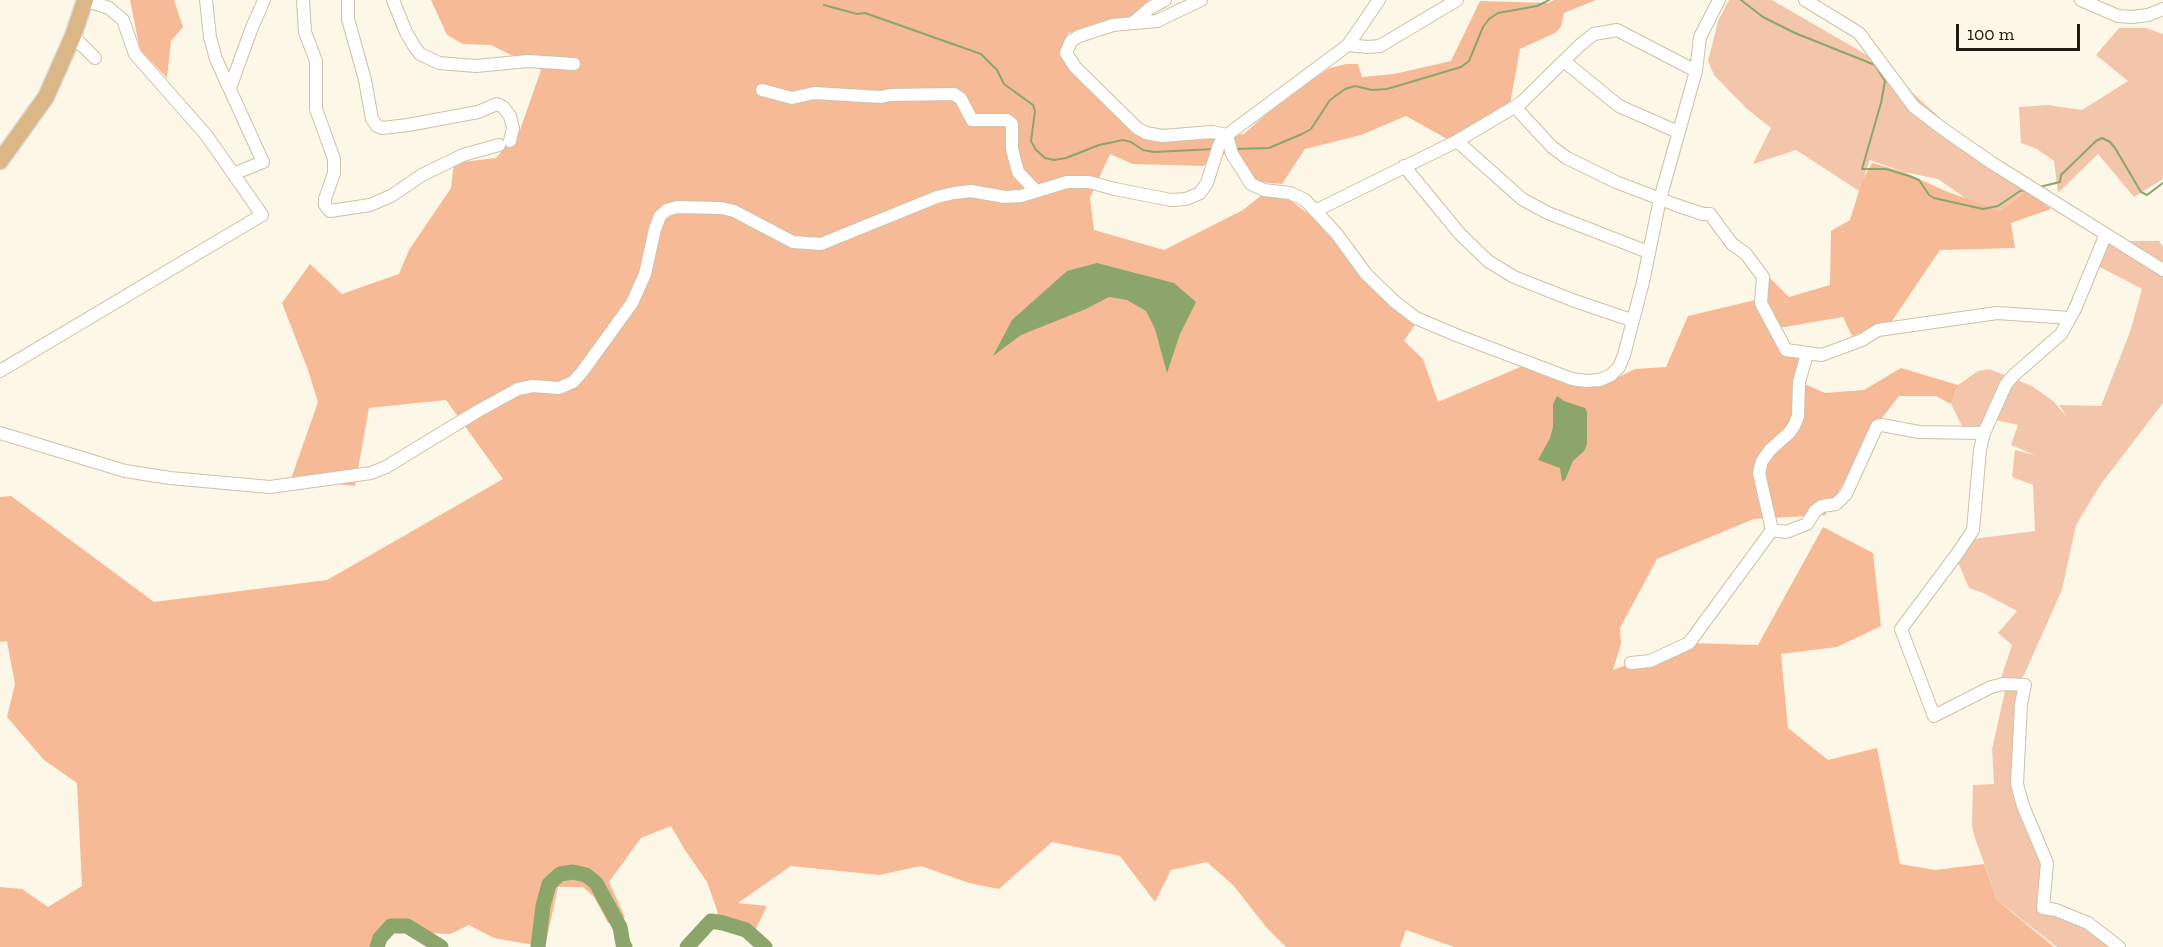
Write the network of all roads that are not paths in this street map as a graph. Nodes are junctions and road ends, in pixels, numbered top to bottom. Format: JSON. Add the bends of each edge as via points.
{"nodes":[{"id":1,"x":85,"y":0,"type":"edge"},
{"id":2,"x":206,"y":0,"type":"edge"},
{"id":3,"x":264,"y":0,"type":"edge"},
{"id":4,"x":303,"y":0,"type":"edge"},
{"id":5,"x":348,"y":0,"type":"edge"},
{"id":6,"x":393,"y":0,"type":"edge"},
{"id":7,"x":1165,"y":0,"type":"edge"},
{"id":8,"x":1201,"y":0,"type":"edge"},
{"id":9,"x":1379,"y":0,"type":"edge"},
{"id":10,"x":1457,"y":0,"type":"edge"},
{"id":11,"x":1719,"y":0,"type":"edge"},
{"id":12,"x":1805,"y":0,"type":"edge"},
{"id":13,"x":2081,"y":0,"type":"edge"},
{"id":14,"x":2163,"y":9,"type":"edge"},
{"id":15,"x":1134,"y":22,"type":"junction"},
{"id":16,"x":73,"y":36,"type":"junction"},
{"id":17,"x":1348,"y":45,"type":"junction"},
{"id":18,"x":95,"y":58,"type":"dead end"},
{"id":19,"x":1564,"y":62,"type":"junction"},
{"id":20,"x":574,"y":64,"type":"dead end"},
{"id":21,"x":1696,"y":71,"type":"junction"},
{"id":22,"x":230,"y":88,"type":"junction"},
{"id":23,"x":762,"y":90,"type":"dead end"},
{"id":24,"x":1515,"y":107,"type":"junction"},
{"id":25,"x":1678,"y":132,"type":"junction"},
{"id":26,"x":1227,"y":135,"type":"junction"},
{"id":27,"x":1457,"y":141,"type":"junction"},
{"id":28,"x":0,"y":161,"type":"edge"},
{"id":29,"x":1404,"y":166,"type":"junction"},
{"id":30,"x":233,"y":174,"type":"junction"},
{"id":31,"x":1036,"y":191,"type":"junction"},
{"id":32,"x":1660,"y":199,"type":"junction"},
{"id":33,"x":1315,"y":210,"type":"junction"},
{"id":34,"x":2106,"y":234,"type":"junction"},
{"id":35,"x":1648,"y":252,"type":"junction"},
{"id":36,"x":2163,"y":270,"type":"edge"},
{"id":37,"x":2070,"y":318,"type":"junction"},
{"id":38,"x":1631,"y":320,"type":"junction"},
{"id":39,"x":1807,"y":354,"type":"junction"},
{"id":40,"x":0,"y":371,"type":"edge"},
{"id":41,"x":0,"y":432,"type":"edge"},
{"id":42,"x":1984,"y":433,"type":"junction"},
{"id":43,"x":1772,"y":530,"type":"junction"},
{"id":44,"x":1631,"y":663,"type":"dead end"},
{"id":45,"x":2120,"y":947,"type":"edge"}],
"edges":[{"from":1,"to":16,"type":"main road"},
{"from":1,"to":30,"type":"street","via":[[109,8],[123,20],[135,54],[207,136]]},
{"from":2,"to":22,"type":"street","via":[[210,37]]},
{"from":3,"to":22,"type":"street"},
{"from":4,"to":5,"type":"street","via":[[305,32],[316,61],[316,109],[334,159],[334,173],[324,199],[330,211],[370,205],[463,155],[504,143],[513,128],[510,116],[496,104],[478,112],[408,125],[377,126],[348,19]]},
{"from":6,"to":20,"type":"street","via":[[414,46],[420,54],[439,63]]},
{"from":7,"to":15,"type":"street"},
{"from":8,"to":15,"type":"street","via":[[1157,21]]},
{"from":9,"to":17,"type":"street"},
{"from":10,"to":17,"type":"street","via":[[1380,46]]},
{"from":11,"to":21,"type":"street","via":[[1700,37]]},
{"from":12,"to":34,"type":"street","via":[[1859,33],[1914,107],[1992,163]]},
{"from":13,"to":14,"type":"street","via":[[2118,16],[2148,15]]},
{"from":15,"to":26,"type":"street","via":[[1113,25],[1071,41],[1066,53],[1146,133]]},
{"from":16,"to":18,"type":"street"},
{"from":16,"to":28,"type":"main road","via":[[46,97]]},
{"from":17,"to":26,"type":"street"},
{"from":19,"to":21,"type":"street","via":[[1594,34],[1617,30]]},
{"from":19,"to":24,"type":"street"},
{"from":19,"to":25,"type":"street","via":[[1619,106]]},
{"from":21,"to":25,"type":"street"},
{"from":22,"to":30,"type":"street","via":[[263,162]]},
{"from":23,"to":31,"type":"street","via":[[792,98],[814,93],[880,97],[954,94],[972,120],[1007,120],[1012,124],[1012,149],[1018,172]]},
{"from":24,"to":27,"type":"street"},
{"from":24,"to":32,"type":"street","via":[[1567,158]]},
{"from":25,"to":32,"type":"street"},
{"from":26,"to":31,"type":"street","via":[[1219,145],[1207,183],[1200,193],[1186,199],[1171,200],[1089,182],[1067,182]]},
{"from":26,"to":33,"type":"street","via":[[1232,154],[1251,184],[1298,196]]},
{"from":27,"to":29,"type":"street"},
{"from":27,"to":35,"type":"street","via":[[1522,199]]},
{"from":29,"to":33,"type":"street"},
{"from":29,"to":38,"type":"street","via":[[1460,234],[1488,261],[1514,277]]},
{"from":30,"to":40,"type":"street","via":[[262,215]]},
{"from":31,"to":41,"type":"street","via":[[1005,197],[954,192],[821,244],[793,242],[720,208],[667,210],[655,229],[645,273],[632,303],[573,382],[559,388],[518,389],[371,473],[270,487],[170,478],[125,471]]},
{"from":32,"to":35,"type":"street"},
{"from":32,"to":39,"type":"street","via":[[1710,214],[1763,277],[1761,303],[1783,348]]},
{"from":33,"to":38,"type":"street","via":[[1366,274],[1416,318],[1572,379],[1600,380],[1611,375],[1624,355]]},
{"from":34,"to":36,"type":"street"},
{"from":34,"to":37,"type":"street"},
{"from":35,"to":38,"type":"street"},
{"from":37,"to":39,"type":"street","via":[[1997,313],[1878,330],[1822,354]]},
{"from":37,"to":42,"type":"street","via":[[2061,334],[2006,384]]},
{"from":39,"to":43,"type":"street","via":[[1794,426],[1770,450],[1759,473]]},
{"from":42,"to":43,"type":"street","via":[[1918,432],[1877,426],[1846,494],[1836,504],[1822,506],[1807,524],[1786,532]]},
{"from":42,"to":45,"type":"street","via":[[1973,530],[1901,629],[1934,716],[1999,685],[2025,685],[2017,784],[2047,863],[2043,908],[2088,923]]},
{"from":43,"to":44,"type":"street","via":[[1689,644],[1650,661]]}]}
